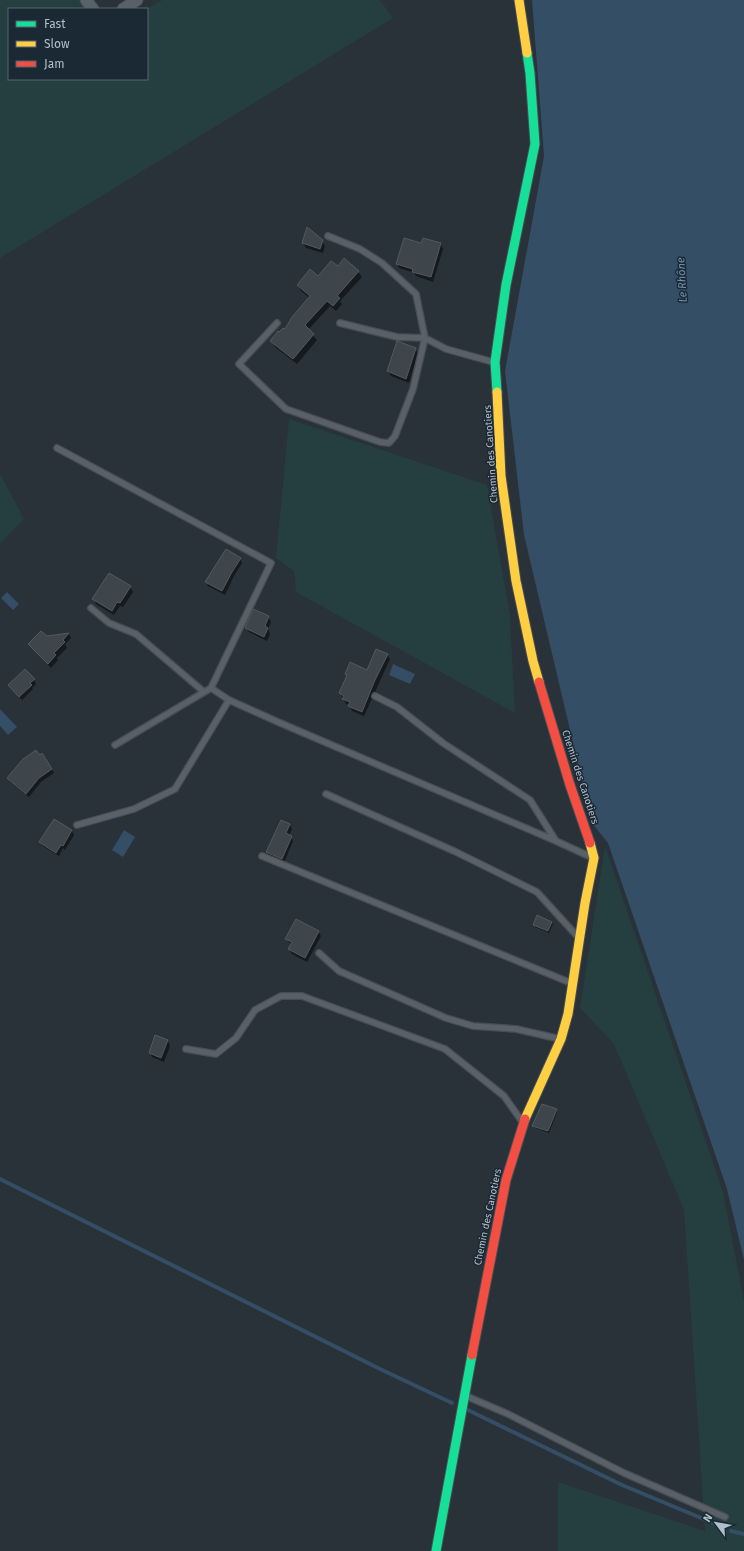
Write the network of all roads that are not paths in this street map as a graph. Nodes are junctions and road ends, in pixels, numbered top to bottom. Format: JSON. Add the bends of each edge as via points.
{"nodes":[{"id":1,"x":86,"y":0,"type":"edge"},
{"id":2,"x":137,"y":0,"type":"edge"},
{"id":3,"x":519,"y":0,"type":"edge"},
{"id":4,"x":92,"y":8,"type":"edge"},
{"id":5,"x":125,"y":8,"type":"edge"},
{"id":6,"x":328,"y":236,"type":"dead end"},
{"id":7,"x":277,"y":323,"type":"dead end"},
{"id":8,"x":340,"y":323,"type":"dead end"},
{"id":9,"x":425,"y":338,"type":"junction"},
{"id":10,"x":495,"y":362,"type":"junction"},
{"id":11,"x":57,"y":448,"type":"dead end"},
{"id":12,"x":91,"y":608,"type":"dead end"},
{"id":13,"x":211,"y":688,"type":"junction"},
{"id":14,"x":204,"y":692,"type":"junction"},
{"id":15,"x":375,"y":696,"type":"dead end"},
{"id":16,"x":229,"y":700,"type":"junction"},
{"id":17,"x":115,"y":746,"type":"dead end"},
{"id":18,"x":326,"y":794,"type":"dead end"},
{"id":19,"x":77,"y":825,"type":"dead end"},
{"id":20,"x":556,"y":840,"type":"junction"},
{"id":21,"x":262,"y":856,"type":"dead end"},
{"id":22,"x":594,"y":858,"type":"junction"},
{"id":23,"x":580,"y":939,"type":"junction"},
{"id":24,"x":319,"y":953,"type":"dead end"},
{"id":25,"x":573,"y":984,"type":"junction"},
{"id":26,"x":561,"y":1039,"type":"junction"},
{"id":27,"x":186,"y":1049,"type":"dead end"},
{"id":28,"x":523,"y":1123,"type":"junction"},
{"id":29,"x":464,"y":1395,"type":"junction"},
{"id":30,"x":725,"y":1517,"type":"dead end"},
{"id":31,"x":436,"y":1551,"type":"edge"}],
"edges":[{"from":1,"to":4,"type":"street"},
{"from":2,"to":5,"type":"street"},
{"from":3,"to":10,"type":"street","name":"Chemin des Canotiers","via":[[530,73],[535,144],[506,285]]},
{"from":6,"to":9,"type":"lane","via":[[360,249],[382,263],[416,294]]},
{"from":7,"to":9,"type":"lane","via":[[239,364],[286,409],[389,443],[395,436],[413,389]]},
{"from":8,"to":9,"type":"lane","via":[[397,337]]},
{"from":9,"to":10,"type":"lane","via":[[446,349]]},
{"from":10,"to":22,"type":"street","name":"Chemin des Canotiers","via":[[501,476],[516,581],[533,661]]},
{"from":11,"to":13,"type":"lane","via":[[271,563]]},
{"from":12,"to":14,"type":"lane","via":[[109,623],[136,634]]},
{"from":13,"to":14,"type":"lane"},
{"from":13,"to":16,"type":"lane"},
{"from":14,"to":17,"type":"lane"},
{"from":15,"to":20,"type":"lane","via":[[397,707],[443,743],[530,800]]},
{"from":16,"to":19,"type":"lane","via":[[175,789],[134,809]]},
{"from":16,"to":20,"type":"lane"},
{"from":18,"to":23,"type":"lane","via":[[454,851],[537,892]]},
{"from":20,"to":22,"type":"lane"},
{"from":21,"to":25,"type":"lane"},
{"from":22,"to":23,"type":"street","name":"Chemin des Canotiers"},
{"from":23,"to":25,"type":"street","name":"Chemin des Canotiers"},
{"from":24,"to":26,"type":"lane","via":[[339,971],[446,1018],[473,1026],[516,1028]]},
{"from":25,"to":26,"type":"street","name":"Chemin des Canotiers"},
{"from":26,"to":28,"type":"street","name":"Chemin des Canotiers"},
{"from":27,"to":28,"type":"lane","via":[[216,1054],[236,1038],[255,1010],[281,996],[302,996],[445,1049],[504,1096]]},
{"from":28,"to":29,"type":"street","name":"Chemin des Canotiers","via":[[506,1180]]},
{"from":29,"to":30,"type":"lane","via":[[508,1414],[624,1473]]},
{"from":29,"to":31,"type":"street","name":"Chemin des Canotiers"}]}
